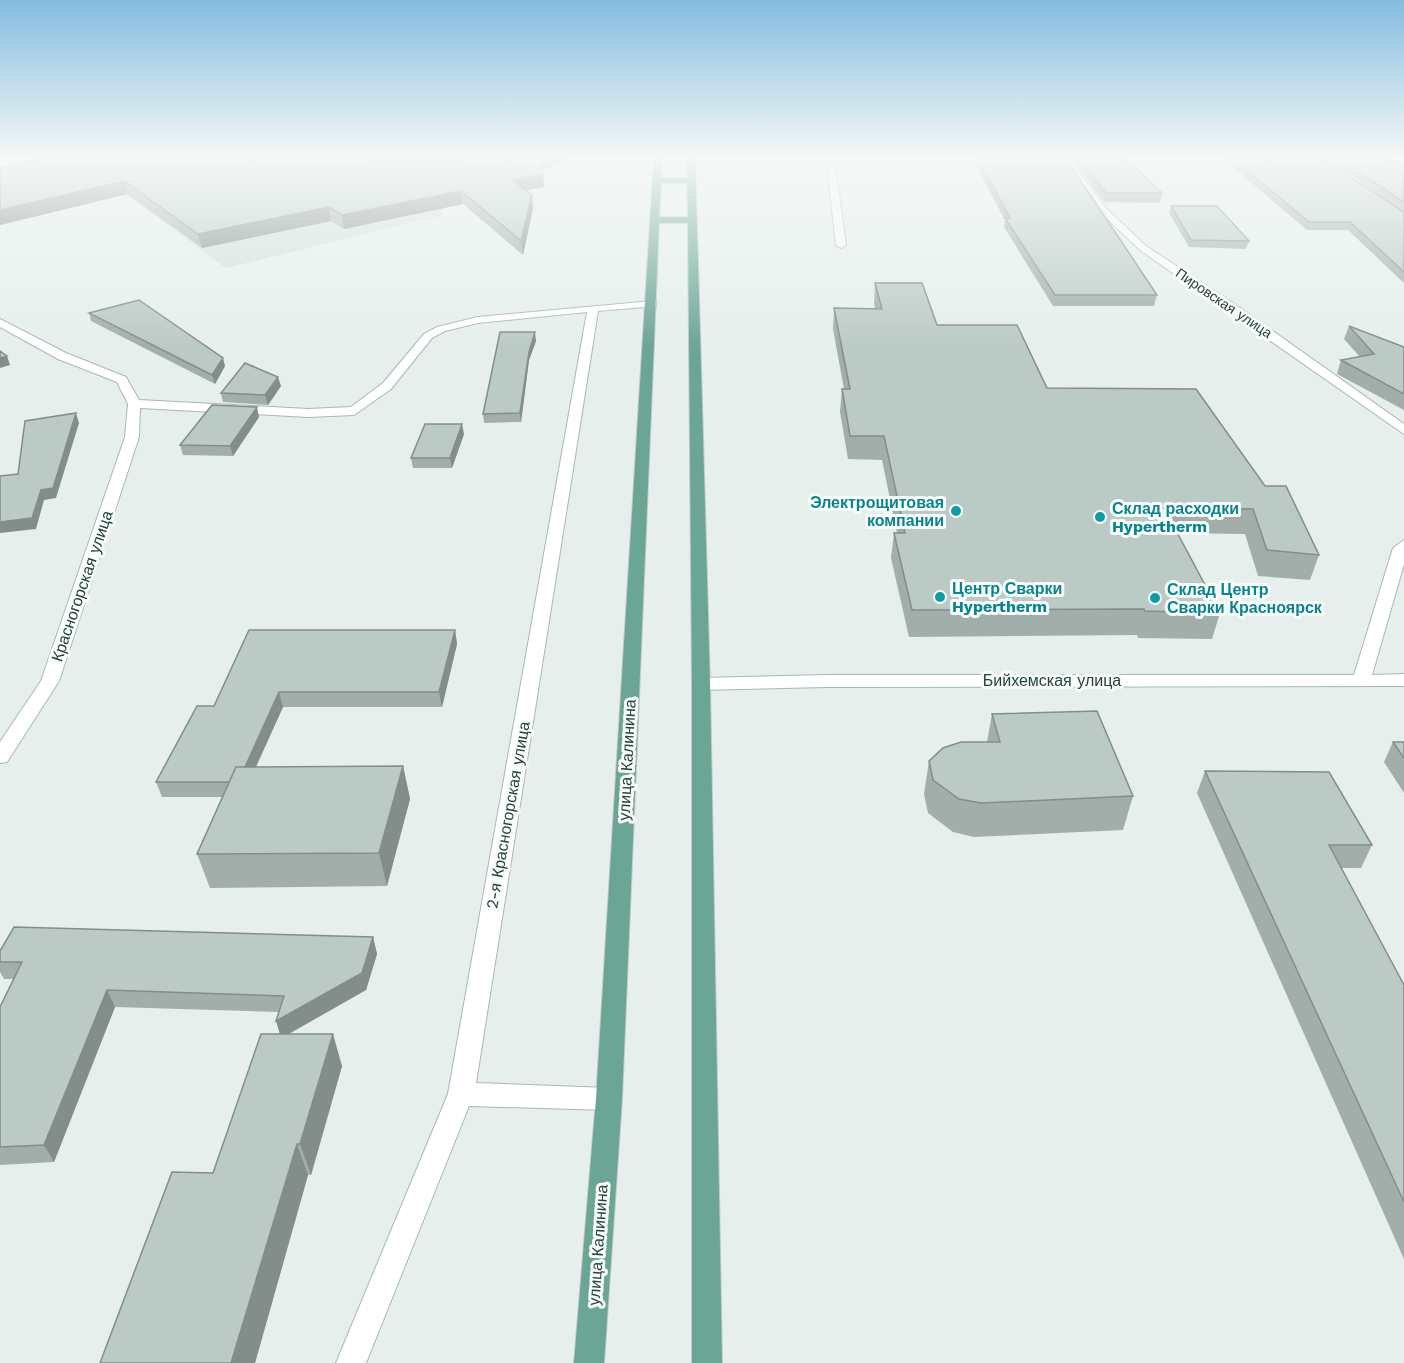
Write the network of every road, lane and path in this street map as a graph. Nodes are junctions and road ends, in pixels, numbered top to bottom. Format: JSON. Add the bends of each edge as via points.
{"nodes":[{"id":1,"x":656,"y":220,"type":"edge"},
{"id":2,"x":692,"y":220,"type":"edge"},
{"id":3,"x":838,"y":221,"type":"edge"},
{"id":4,"x":1114,"y":221,"type":"edge"},
{"id":5,"x":841,"y":245,"type":"dead end"},
{"id":6,"x":652,"y":304,"type":"junction"},
{"id":7,"x":593,"y":308,"type":"junction"},
{"id":8,"x":0,"y":322,"type":"edge"},
{"id":9,"x":134,"y":404,"type":"junction"},
{"id":10,"x":1404,"y":430,"type":"edge"},
{"id":11,"x":1404,"y":545,"type":"edge"},
{"id":12,"x":1362,"y":679,"type":"junction"},
{"id":13,"x":1404,"y":680,"type":"edge"},
{"id":14,"x":701,"y":684,"type":"junction"},
{"id":15,"x":0,"y":757,"type":"edge"},
{"id":16,"x":461,"y":1094,"type":"junction"},
{"id":17,"x":609,"y":1099,"type":"junction"},
{"id":18,"x":351,"y":1363,"type":"edge"},
{"id":19,"x":589,"y":1363,"type":"edge"},
{"id":20,"x":707,"y":1363,"type":"edge"}],
"edges":[{"from":1,"to":6,"type":"main road","name":"улица Калинина"},
{"from":2,"to":14,"type":"main road"},
{"from":3,"to":5,"type":"street"},
{"from":4,"to":10,"type":"street","name":"Пировская улица","via":[[1143,248]]},
{"from":6,"to":7,"type":"street"},
{"from":6,"to":17,"type":"main road","name":"улица Калинина"},
{"from":7,"to":9,"type":"street","via":[[478,320],[441,330],[428,336],[387,386],[354,411],[308,413]]},
{"from":7,"to":16,"type":"street","name":"2-я Красногорская улица"},
{"from":8,"to":9,"type":"street","via":[[62,356],[122,380]]},
{"from":9,"to":15,"type":"street","name":"Красногорская улица","via":[[132,437],[50,681]]},
{"from":11,"to":12,"type":"street"},
{"from":12,"to":13,"type":"street","name":"Бийхемская улица"},
{"from":12,"to":14,"type":"street","name":"Бийхемская улица"},
{"from":14,"to":20,"type":"main road"},
{"from":16,"to":17,"type":"street"},
{"from":16,"to":18,"type":"street","name":"2-я Красногорская улица"},
{"from":17,"to":19,"type":"main road","name":"улица Калинина"}]}
